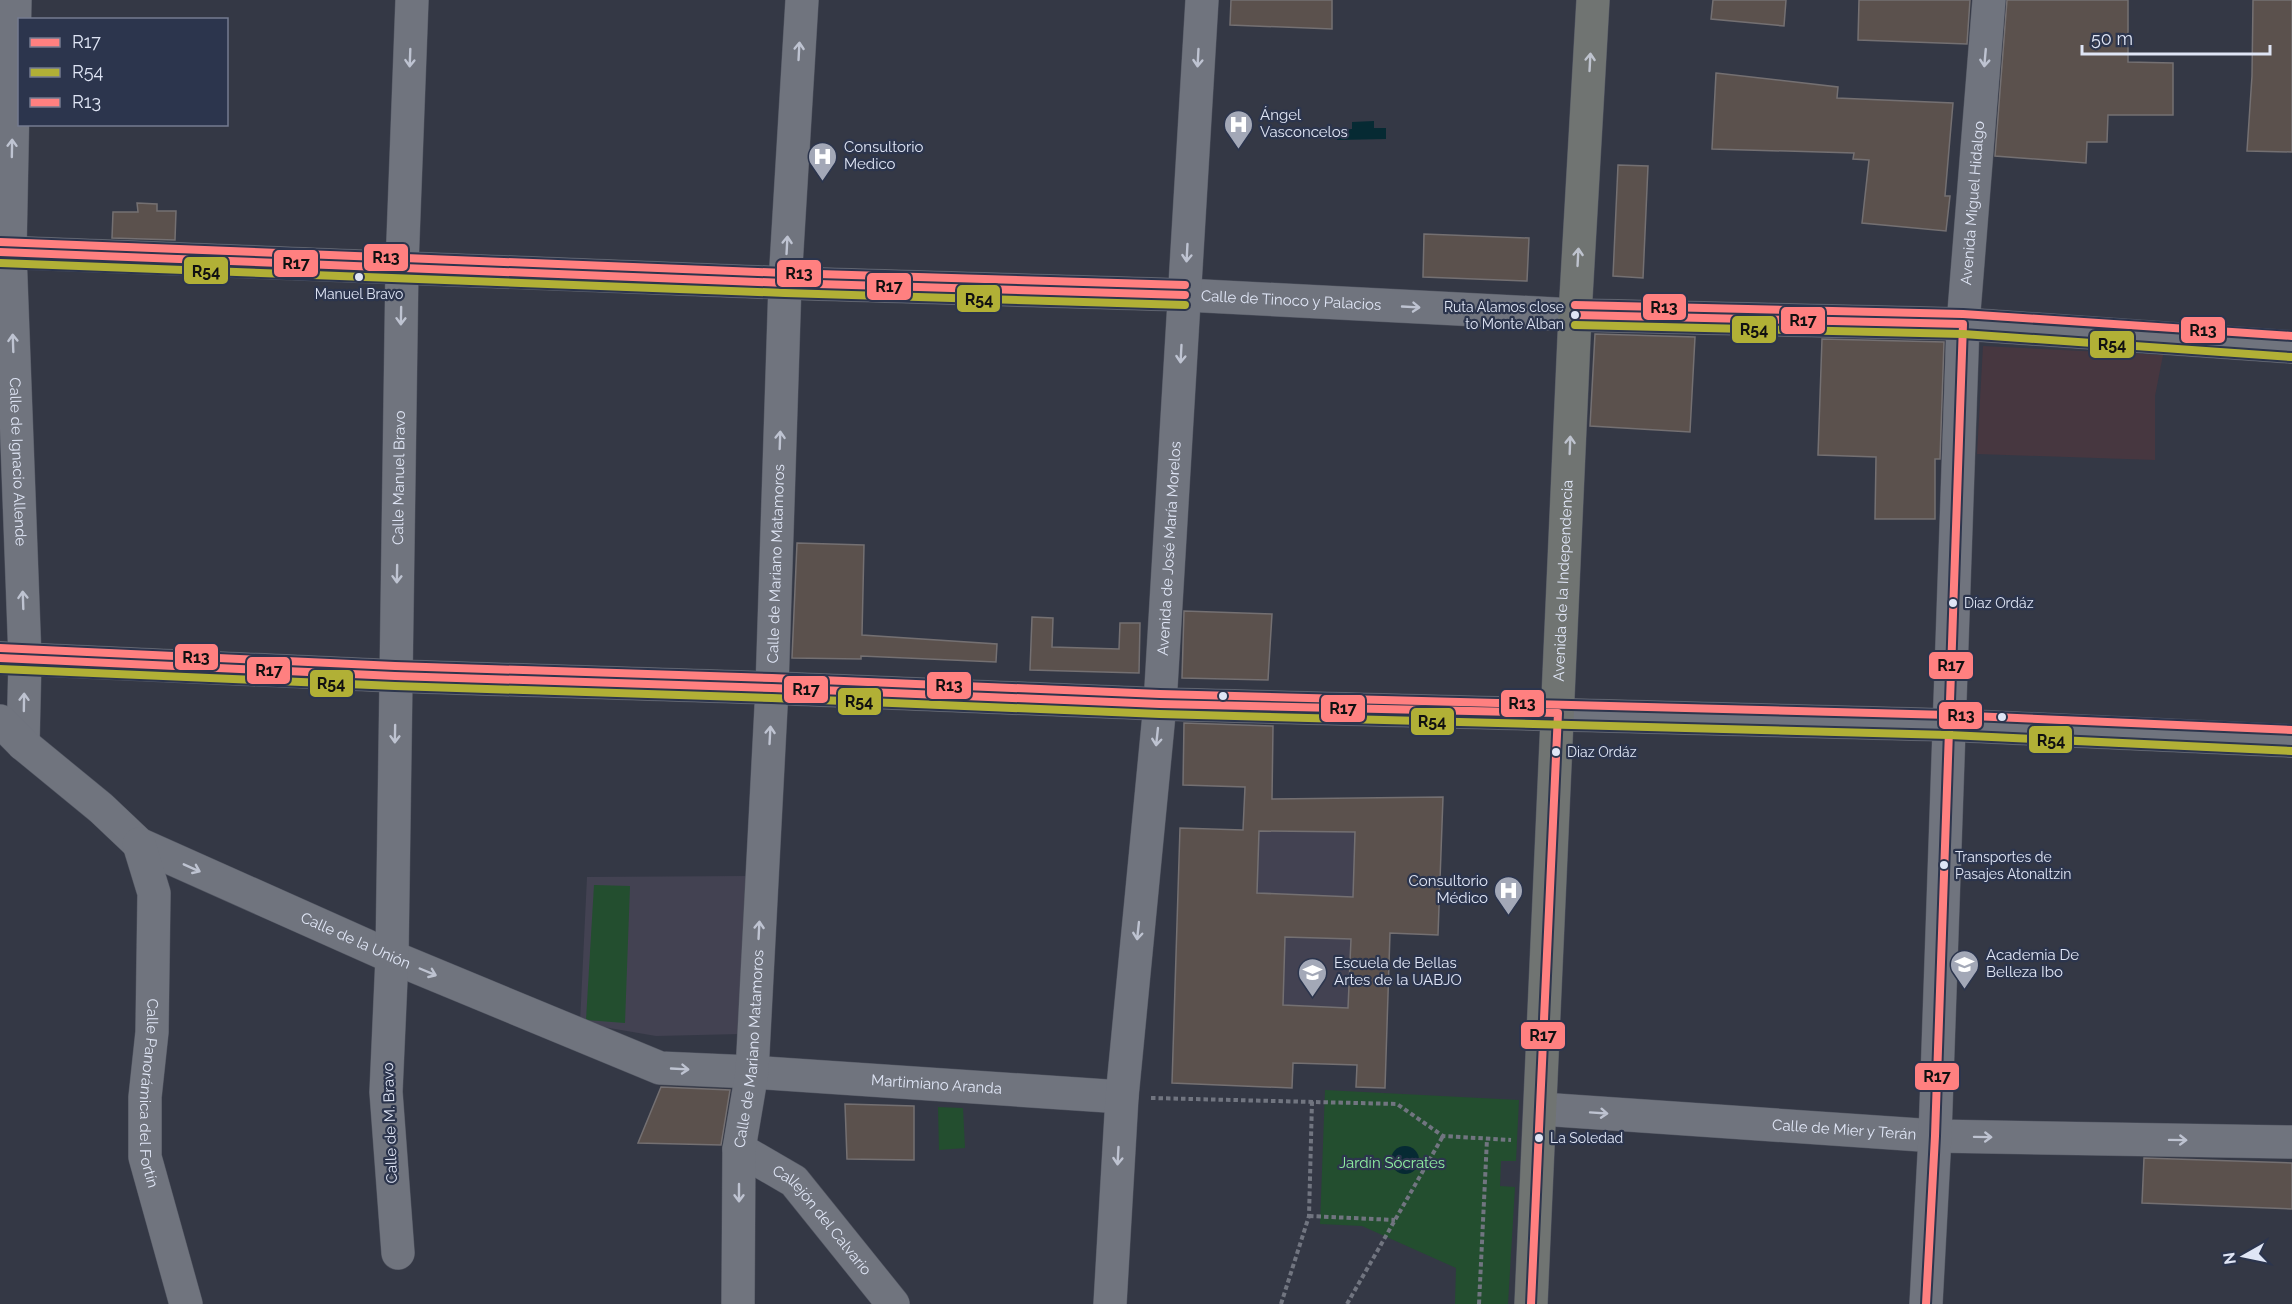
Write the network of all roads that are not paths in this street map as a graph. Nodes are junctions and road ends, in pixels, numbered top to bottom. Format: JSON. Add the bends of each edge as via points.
{"nodes":[{"id":1,"x":15,"y":0,"type":"edge"},
{"id":2,"x":412,"y":0,"type":"edge"},
{"id":3,"x":802,"y":0,"type":"edge"},
{"id":4,"x":1202,"y":0,"type":"edge"},
{"id":5,"x":1593,"y":0,"type":"edge"},
{"id":6,"x":1989,"y":0,"type":"edge"},
{"id":7,"x":5,"y":252,"type":"edge"},
{"id":8,"x":402,"y":266,"type":"junction"},
{"id":9,"x":785,"y":283,"type":"junction"},
{"id":10,"x":1185,"y":295,"type":"junction"},
{"id":11,"x":1575,"y":315,"type":"junction"},
{"id":12,"x":1963,"y":324,"type":"junction"},
{"id":13,"x":2292,"y":347,"type":"edge"},
{"id":14,"x":13,"y":659,"type":"edge"},
{"id":15,"x":396,"y":676,"type":"junction"},
{"id":16,"x":772,"y":688,"type":"junction"},
{"id":17,"x":1160,"y":704,"type":"junction"},
{"id":18,"x":1558,"y":714,"type":"junction"},
{"id":19,"x":0,"y":721,"type":"edge"},
{"id":20,"x":1949,"y":725,"type":"junction"},
{"id":21,"x":2292,"y":741,"type":"edge"},
{"id":22,"x":23,"y":744,"type":"junction"},
{"id":23,"x":139,"y":844,"type":"junction"},
{"id":24,"x":392,"y":957,"type":"junction"},
{"id":25,"x":752,"y":1072,"type":"junction"},
{"id":26,"x":1122,"y":1097,"type":"junction"},
{"id":27,"x":1541,"y":1109,"type":"junction"},
{"id":28,"x":1935,"y":1136,"type":"junction"},
{"id":29,"x":2292,"y":1142,"type":"edge"},
{"id":30,"x":739,"y":1149,"type":"junction"},
{"id":31,"x":398,"y":1253,"type":"dead end"},
{"id":32,"x":186,"y":1304,"type":"edge"},
{"id":33,"x":738,"y":1304,"type":"edge"},
{"id":34,"x":893,"y":1304,"type":"edge"},
{"id":35,"x":1110,"y":1304,"type":"edge"},
{"id":36,"x":1531,"y":1304,"type":"edge"},
{"id":37,"x":1926,"y":1304,"type":"edge"}],
"edges":[{"from":7,"to":1,"type":"street","name":"Calle de Ignacio Allende","one_way":true},
{"from":2,"to":8,"type":"street","name":"Calle Manuel Bravo","one_way":true},
{"from":9,"to":3,"type":"street","name":"Calle de Mariano Matamoros","one_way":true},
{"from":4,"to":10,"type":"street","name":"Avenida de José María Morelos","one_way":true},
{"from":11,"to":5,"type":"main road","name":"Avenida de la Independencia","one_way":true},
{"from":6,"to":12,"type":"street","name":"Avenida Miguel Hidalgo","one_way":true},
{"from":7,"to":8,"type":"street","name":"Calle de Tinoco y Palacios"},
{"from":14,"to":7,"type":"street","name":"Calle de Ignacio Allende","one_way":true},
{"from":8,"to":9,"type":"street","name":"Calle de Tinoco y Palacios"},
{"from":8,"to":15,"type":"street","name":"Calle Manuel Bravo","one_way":true},
{"from":9,"to":10,"type":"street","name":"Calle de Tinoco y Palacios"},
{"from":16,"to":9,"type":"street","name":"Calle de Mariano Matamoros","one_way":true},
{"from":10,"to":11,"type":"street","name":"Calle de Tinoco y Palacios","one_way":true},
{"from":10,"to":17,"type":"street","name":"Avenida de José María Morelos","one_way":true},
{"from":11,"to":12,"type":"street","name":"Calle de Tinoco y Palacios"},
{"from":18,"to":11,"type":"main road","name":"Avenida de la Independencia","one_way":true},
{"from":12,"to":13,"type":"street","name":"Calle de Tinoco y Palacios"},
{"from":12,"to":20,"type":"street","name":"Avenida Miguel Hidalgo"},
{"from":14,"to":15,"type":"street"},
{"from":22,"to":14,"type":"street","name":"Calle de Ignacio Allende","one_way":true},
{"from":15,"to":16,"type":"street"},
{"from":15,"to":24,"type":"street","name":"Calle Manuel Bravo","one_way":true},
{"from":16,"to":17,"type":"street"},
{"from":25,"to":16,"type":"street","name":"Calle de Mariano Matamoros","one_way":true},
{"from":17,"to":18,"type":"street"},
{"from":17,"to":26,"type":"street","name":"Avenida de José María Morelos","one_way":true},
{"from":18,"to":20,"type":"street"},
{"from":18,"to":27,"type":"main road","name":"Avenida de la Independencia"},
{"from":19,"to":22,"type":"street","name":"Calle de la Unión"},
{"from":20,"to":21,"type":"street"},
{"from":20,"to":28,"type":"street","name":"Avenida Miguel Hidalgo"},
{"from":22,"to":23,"type":"street","name":"Calle de la Unión"},
{"from":23,"to":24,"type":"street","name":"Calle de la Unión","one_way":true},
{"from":23,"to":32,"type":"street","name":"Calle Panorámica del Fortín","via":[[154,893],[152,1032],[144,1097],[145,1157]]},
{"from":24,"to":25,"type":"street","name":"Calle de la Unión","one_way":true,"via":[[660,1068]]},
{"from":24,"to":31,"type":"street","name":"Calle de M. Bravo","via":[[386,1092]]},
{"from":25,"to":26,"type":"street","name":"Martimiano Aranda"},
{"from":25,"to":30,"type":"street","name":"Calle de Mariano Matamoros"},
{"from":26,"to":35,"type":"street","name":"Avenida de José María Morelos","one_way":true},
{"from":27,"to":28,"type":"street","name":"Calle de Mier y Terán","one_way":true},
{"from":27,"to":36,"type":"main road","name":"Avenida de la Independencia"},
{"from":28,"to":29,"type":"street","name":"Calle de Mier y Terán","one_way":true},
{"from":28,"to":37,"type":"street","name":"Avenida Miguel Hidalgo"},
{"from":30,"to":33,"type":"street","name":"Calle de Mariano Matamoros","one_way":true},
{"from":30,"to":34,"type":"street","name":"Callejón del Calvario","via":[[794,1181]]}]}
